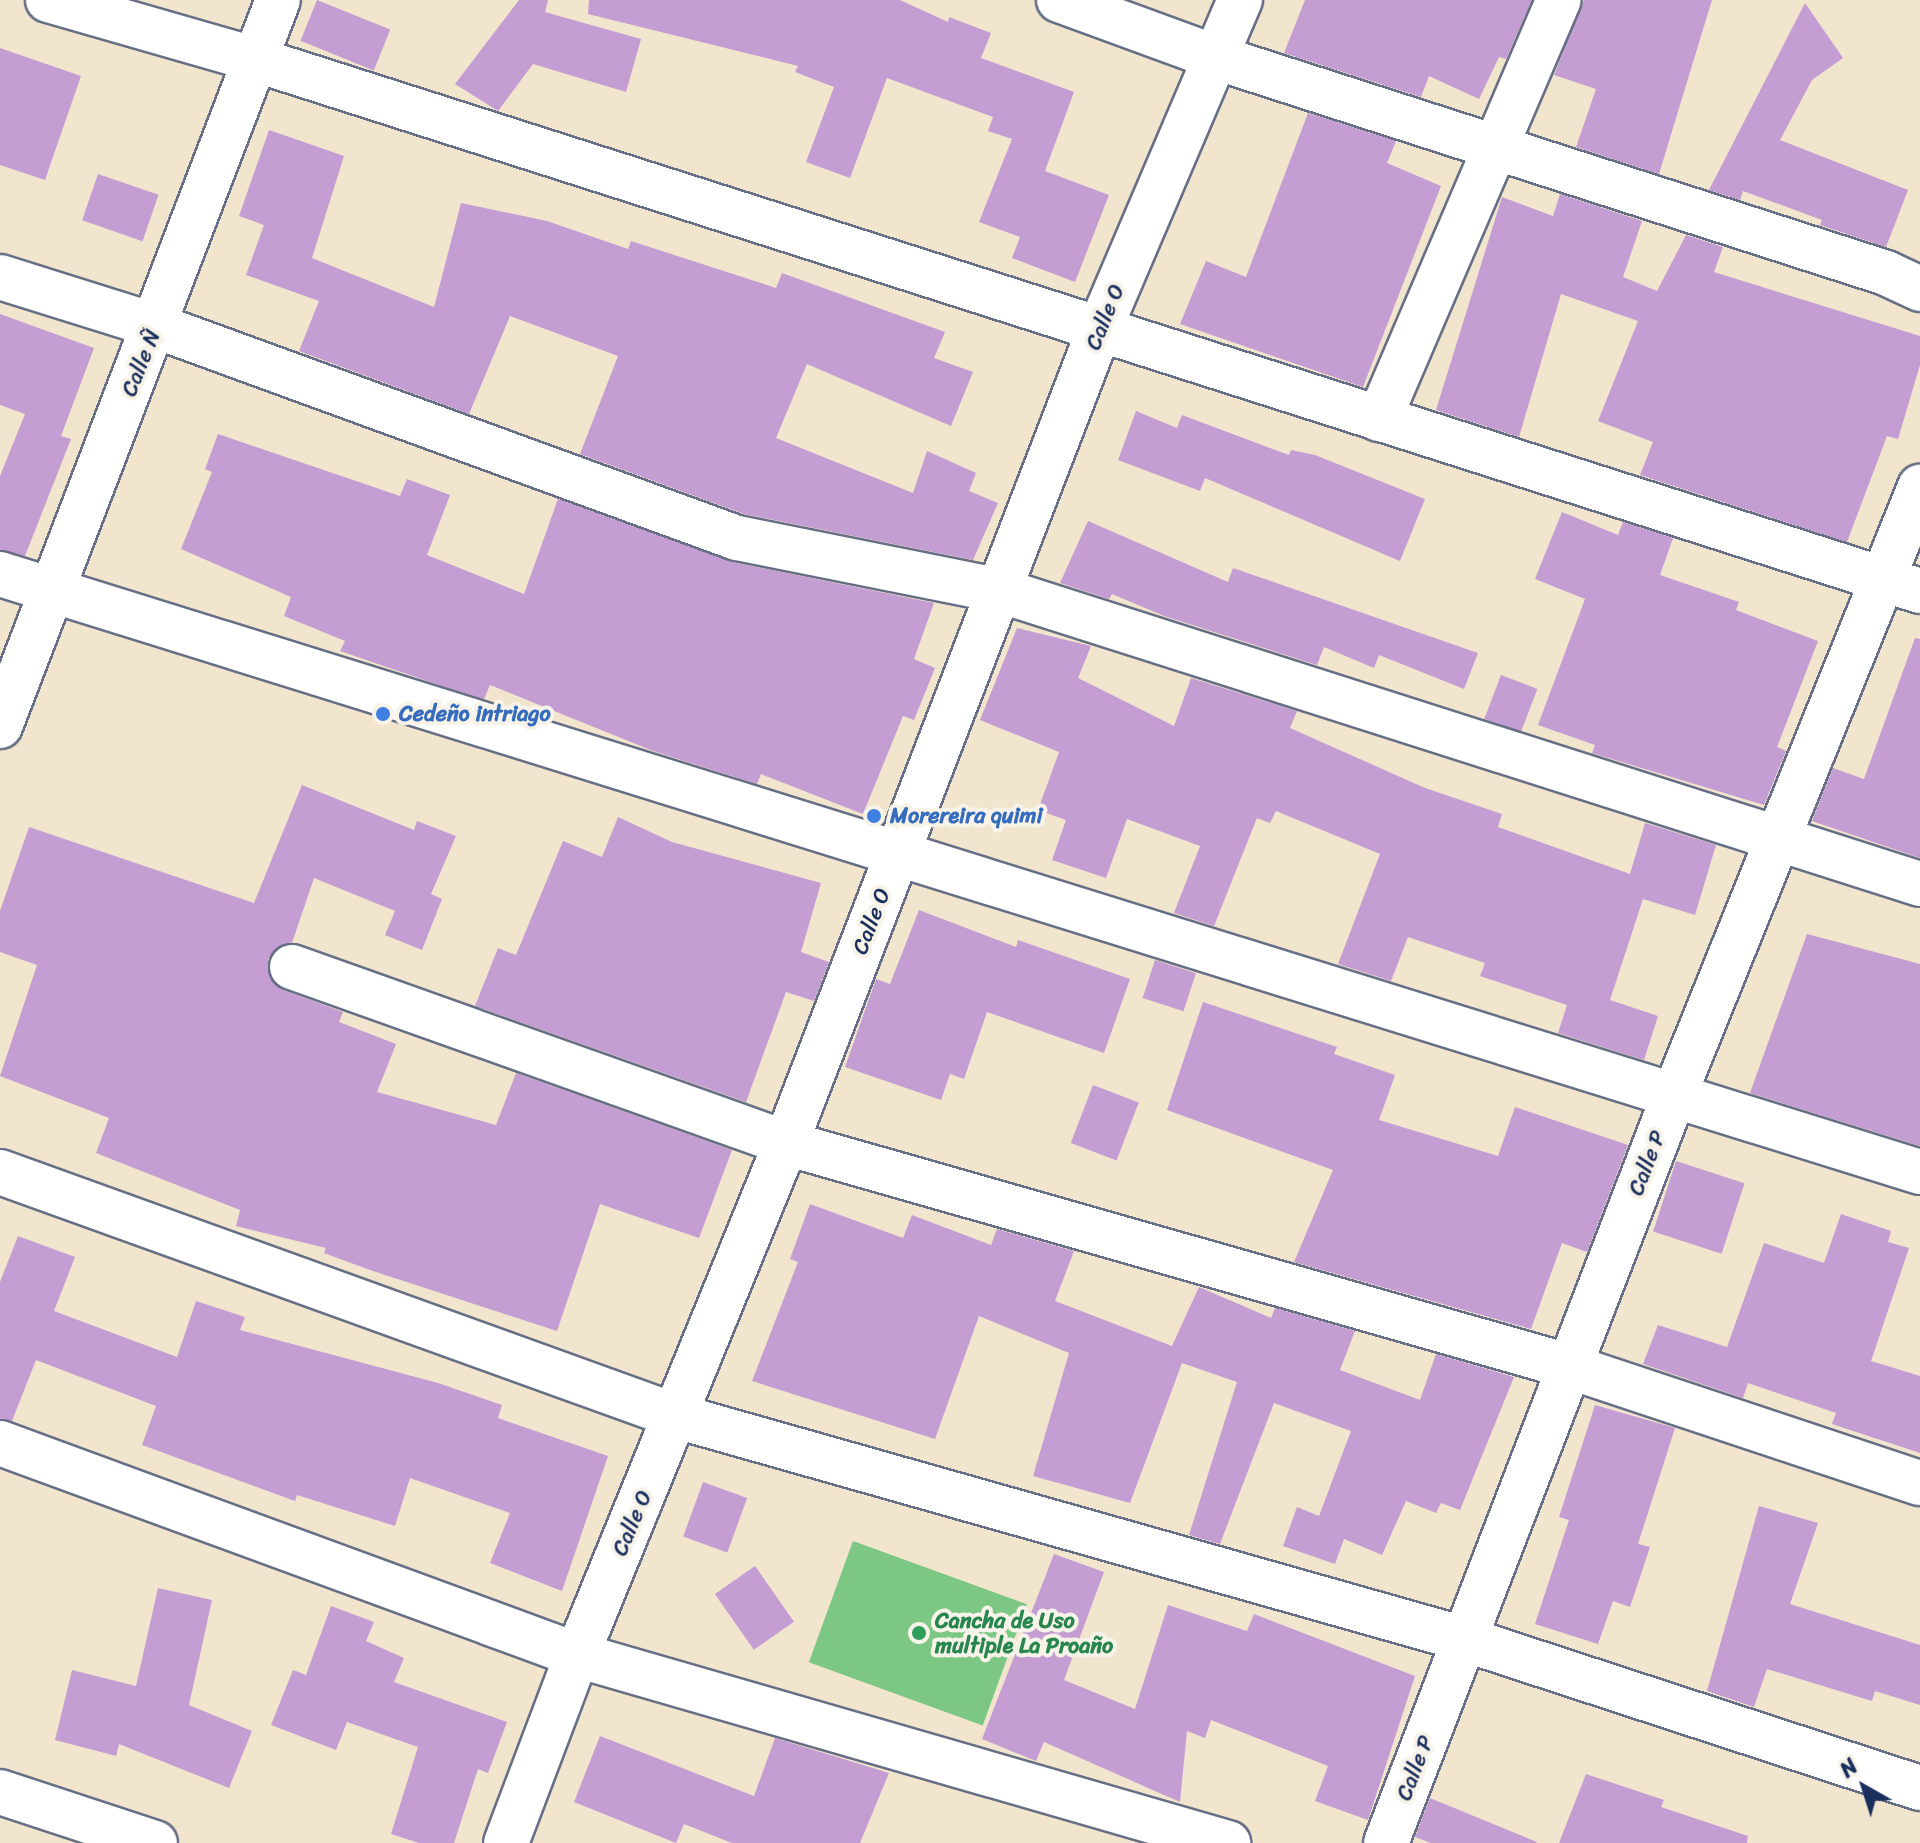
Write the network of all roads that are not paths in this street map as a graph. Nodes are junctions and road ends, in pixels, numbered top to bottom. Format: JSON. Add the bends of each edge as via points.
{"nodes":[{"id":1,"x":48,"y":0,"type":"edge"},
{"id":2,"x":278,"y":0,"type":"edge"},
{"id":3,"x":1059,"y":0,"type":"edge"},
{"id":4,"x":1240,"y":0,"type":"edge"},
{"id":5,"x":1559,"y":0,"type":"edge"},
{"id":6,"x":1215,"y":57,"type":"junction"},
{"id":7,"x":254,"y":59,"type":"junction"},
{"id":8,"x":1495,"y":146,"type":"junction"},
{"id":9,"x":0,"y":277,"type":"edge"},
{"id":10,"x":1920,"y":289,"type":"edge"},
{"id":11,"x":156,"y":326,"type":"junction"},
{"id":12,"x":1100,"y":328,"type":"junction"},
{"id":13,"x":1379,"y":419,"type":"junction"},
{"id":14,"x":1920,"y":487,"type":"edge"},
{"id":15,"x":0,"y":574,"type":"edge"},
{"id":16,"x":1901,"y":585,"type":"edge"},
{"id":17,"x":51,"y":590,"type":"junction"},
{"id":18,"x":1002,"y":591,"type":"junction"},
{"id":19,"x":0,"y":726,"type":"edge"},
{"id":20,"x":1779,"y":841,"type":"junction"},
{"id":21,"x":897,"y":853,"type":"junction"},
{"id":22,"x":1920,"y":884,"type":"edge"},
{"id":23,"x":292,"y":967,"type":"dead end"},
{"id":24,"x":1675,"y":1093,"type":"junction"},
{"id":25,"x":786,"y":1143,"type":"junction"},
{"id":26,"x":0,"y":1172,"type":"edge"},
{"id":27,"x":1920,"y":1172,"type":"edge"},
{"id":28,"x":1568,"y":1366,"type":"junction"},
{"id":29,"x":676,"y":1416,"type":"junction"},
{"id":30,"x":0,"y":1443,"type":"edge"},
{"id":31,"x":1920,"y":1483,"type":"edge"},
{"id":32,"x":1464,"y":1639,"type":"junction"},
{"id":33,"x":577,"y":1655,"type":"junction"},
{"id":34,"x":1920,"y":1788,"type":"edge"},
{"id":35,"x":0,"y":1792,"type":"edge"},
{"id":36,"x":155,"y":1843,"type":"edge"},
{"id":37,"x":506,"y":1843,"type":"edge"},
{"id":38,"x":1228,"y":1843,"type":"edge"},
{"id":39,"x":1386,"y":1843,"type":"edge"}],
"edges":[{"from":1,"to":7,"type":"street"},
{"from":2,"to":7,"type":"street","name":"Calle Ñ"},
{"from":3,"to":6,"type":"street"},
{"from":4,"to":6,"type":"street","name":"Calle O"},
{"from":5,"to":8,"type":"street"},
{"from":6,"to":8,"type":"street"},
{"from":6,"to":12,"type":"street","name":"Calle O"},
{"from":7,"to":11,"type":"street","name":"Calle Ñ"},
{"from":7,"to":12,"type":"street"},
{"from":8,"to":10,"type":"street"},
{"from":8,"to":13,"type":"street"},
{"from":9,"to":11,"type":"street"},
{"from":11,"to":17,"type":"street","name":"Calle Ñ"},
{"from":11,"to":18,"type":"street","via":[[737,538]]},
{"from":12,"to":13,"type":"street"},
{"from":12,"to":18,"type":"street","name":"Calle O"},
{"from":13,"to":16,"type":"street"},
{"from":14,"to":16,"type":"street","name":"Calle P"},
{"from":15,"to":17,"type":"street"},
{"from":16,"to":20,"type":"street","name":"Calle P"},
{"from":17,"to":19,"type":"street","name":"Calle Ñ"},
{"from":17,"to":21,"type":"street"},
{"from":18,"to":20,"type":"street"},
{"from":18,"to":21,"type":"street","name":"Calle O"},
{"from":20,"to":22,"type":"street"},
{"from":20,"to":24,"type":"street","name":"Calle P"},
{"from":21,"to":24,"type":"street"},
{"from":21,"to":25,"type":"street","name":"Calle O"},
{"from":23,"to":25,"type":"street"},
{"from":24,"to":27,"type":"street"},
{"from":24,"to":28,"type":"street","name":"Calle P"},
{"from":25,"to":28,"type":"street"},
{"from":25,"to":29,"type":"street","name":"Calle O"},
{"from":26,"to":29,"type":"street"},
{"from":28,"to":31,"type":"street"},
{"from":28,"to":32,"type":"street","name":"Calle P"},
{"from":29,"to":32,"type":"street"},
{"from":29,"to":33,"type":"street","name":"Calle O"},
{"from":30,"to":33,"type":"street"},
{"from":32,"to":34,"type":"street"},
{"from":32,"to":39,"type":"street","name":"Calle P"},
{"from":33,"to":37,"type":"street","name":"Calle O"},
{"from":33,"to":38,"type":"street"},
{"from":35,"to":36,"type":"street"}]}
